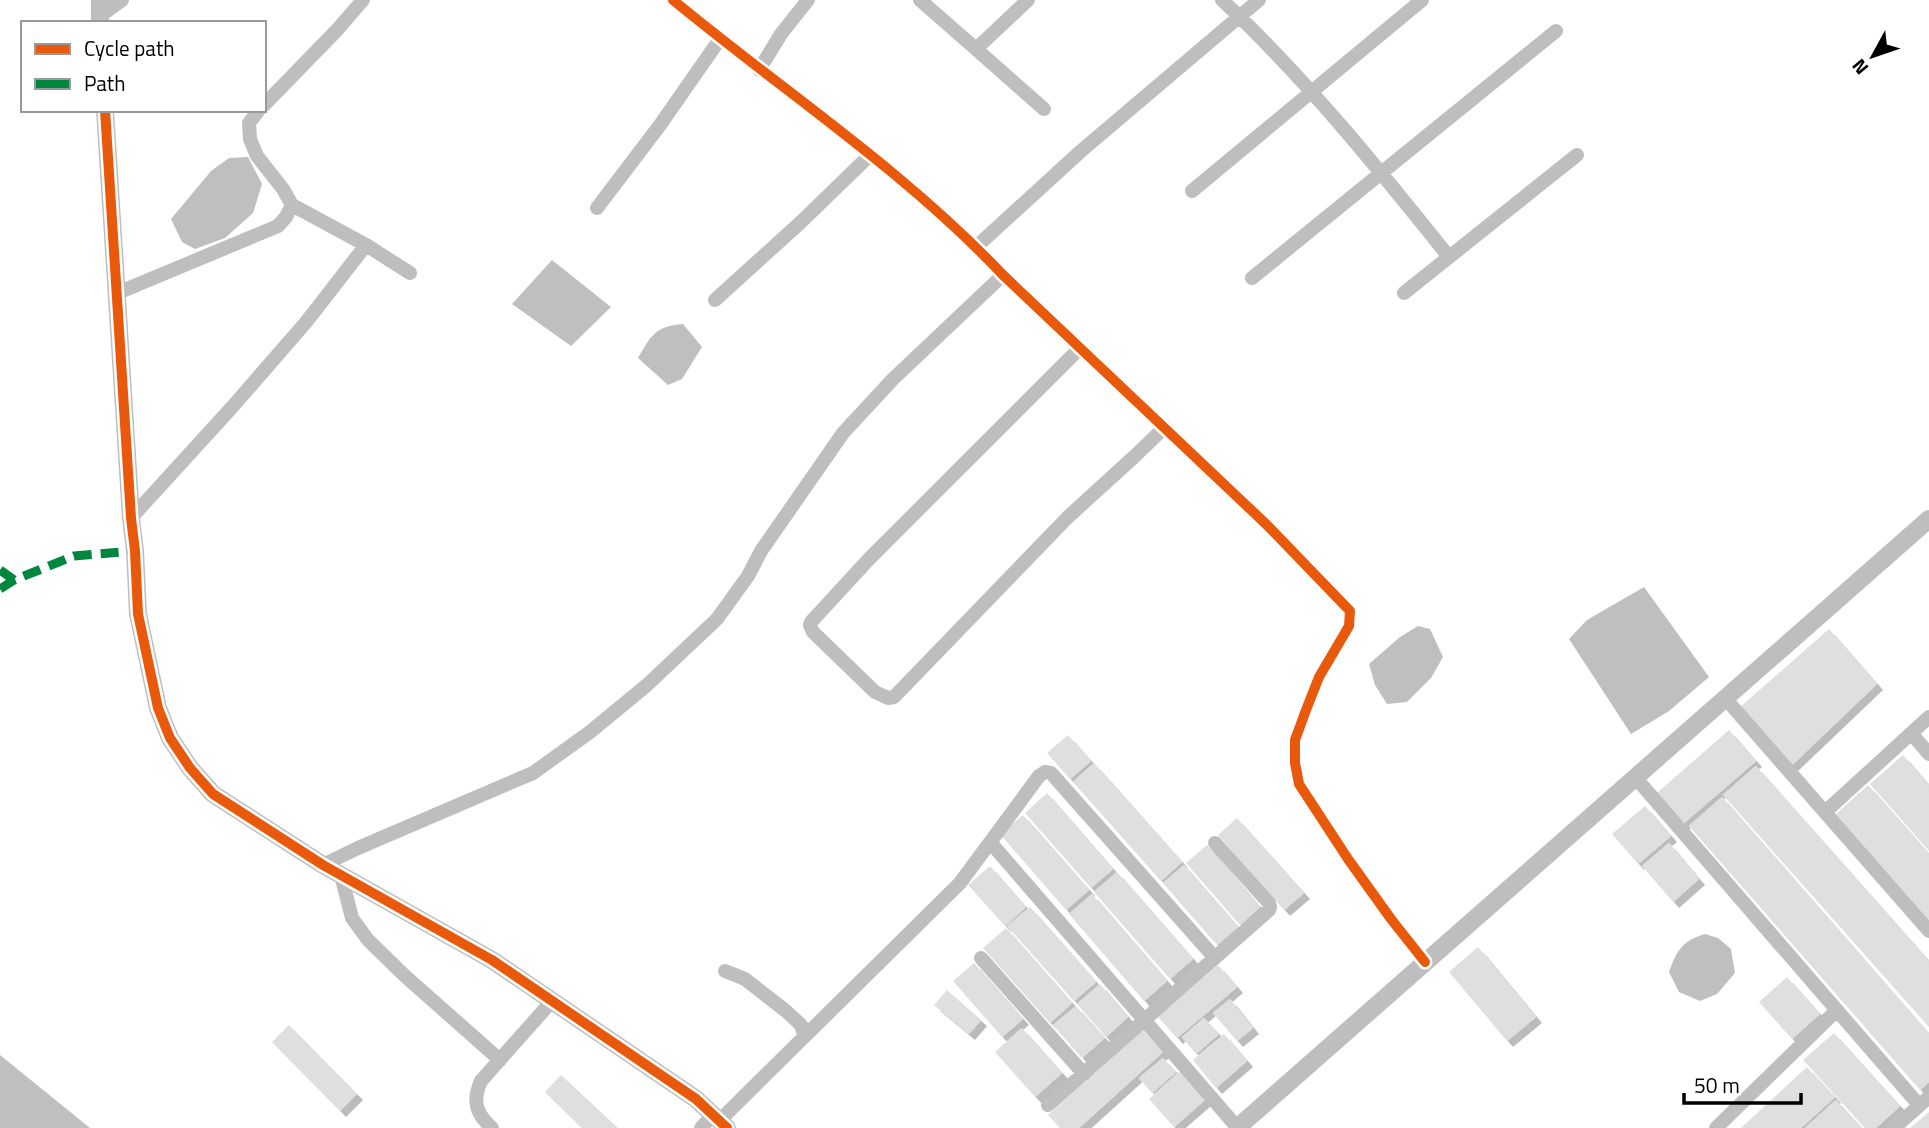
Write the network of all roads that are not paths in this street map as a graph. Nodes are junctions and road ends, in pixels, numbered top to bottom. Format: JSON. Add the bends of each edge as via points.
{"nodes":[{"id":1,"x":122,"y":0,"type":"edge"},
{"id":2,"x":363,"y":0,"type":"edge"},
{"id":3,"x":673,"y":0,"type":"edge"},
{"id":4,"x":808,"y":0,"type":"edge"},
{"id":5,"x":920,"y":0,"type":"edge"},
{"id":6,"x":1028,"y":0,"type":"edge"},
{"id":7,"x":1222,"y":0,"type":"edge"},
{"id":8,"x":1259,"y":0,"type":"edge"},
{"id":9,"x":1422,"y":0,"type":"edge"},
{"id":10,"x":100,"y":13,"type":"edge"},
{"id":11,"x":1240,"y":17,"type":"junction"},
{"id":12,"x":1556,"y":31,"type":"dead end"},
{"id":13,"x":720,"y":39,"type":"junction"},
{"id":14,"x":976,"y":49,"type":"junction"},
{"id":15,"x":760,"y":69,"type":"junction"},
{"id":16,"x":1311,"y":92,"type":"junction"},
{"id":17,"x":266,"y":103,"type":"edge"},
{"id":18,"x":1044,"y":109,"type":"dead end"},
{"id":19,"x":105,"y":112,"type":"edge"},
{"id":20,"x":257,"y":112,"type":"edge"},
{"id":21,"x":1577,"y":155,"type":"dead end"},
{"id":22,"x":869,"y":156,"type":"junction"},
{"id":23,"x":1381,"y":173,"type":"junction"},
{"id":24,"x":1192,"y":191,"type":"dead end"},
{"id":25,"x":292,"y":205,"type":"junction"},
{"id":26,"x":597,"y":208,"type":"dead end"},
{"id":27,"x":366,"y":246,"type":"junction"},
{"id":28,"x":976,"y":247,"type":"junction"},
{"id":29,"x":1449,"y":257,"type":"junction"},
{"id":30,"x":410,"y":273,"type":"dead end"},
{"id":31,"x":1003,"y":275,"type":"junction"},
{"id":32,"x":1252,"y":278,"type":"dead end"},
{"id":33,"x":1404,"y":293,"type":"dead end"},
{"id":34,"x":115,"y":294,"type":"junction"},
{"id":35,"x":715,"y":300,"type":"dead end"},
{"id":36,"x":1080,"y":348,"type":"junction"},
{"id":37,"x":1164,"y":427,"type":"junction"},
{"id":38,"x":131,"y":518,"type":"junction"},
{"id":39,"x":1929,"y":519,"type":"edge"},
{"id":40,"x":1725,"y":698,"type":"junction"},
{"id":41,"x":1929,"y":717,"type":"edge"},
{"id":42,"x":1911,"y":733,"type":"junction"},
{"id":43,"x":1929,"y":754,"type":"edge"},
{"id":44,"x":1635,"y":777,"type":"junction"},
{"id":45,"x":1825,"y":812,"type":"junction"},
{"id":46,"x":990,"y":842,"type":"junction"},
{"id":47,"x":1215,"y":843,"type":"dead end"},
{"id":48,"x":323,"y":865,"type":"junction"},
{"id":49,"x":341,"y":875,"type":"junction"},
{"id":50,"x":1929,"y":931,"type":"edge"},
{"id":51,"x":981,"y":958,"type":"dead end"},
{"id":52,"x":1215,"y":958,"type":"junction"},
{"id":53,"x":1426,"y":962,"type":"junction"},
{"id":54,"x":724,"y":971,"type":"dead end"},
{"id":55,"x":552,"y":1001,"type":"junction"},
{"id":56,"x":1837,"y":1010,"type":"junction"},
{"id":57,"x":1144,"y":1021,"type":"junction"},
{"id":58,"x":805,"y":1036,"type":"junction"},
{"id":59,"x":500,"y":1060,"type":"junction"},
{"id":60,"x":1084,"y":1074,"type":"junction"},
{"id":61,"x":1924,"y":1101,"type":"edge"},
{"id":62,"x":1048,"y":1105,"type":"dead end"},
{"id":63,"x":715,"y":1123,"type":"edge"},
{"id":64,"x":492,"y":1128,"type":"edge"},
{"id":65,"x":1237,"y":1128,"type":"edge"},
{"id":66,"x":1716,"y":1128,"type":"edge"},
{"id":67,"x":1894,"y":1128,"type":"edge"}],
"edges":[{"from":1,"to":10,"type":"street"},
{"from":2,"to":17,"type":"street"},
{"from":3,"to":13,"type":"street"},
{"from":4,"to":15,"type":"street"},
{"from":5,"to":14,"type":"street"},
{"from":6,"to":14,"type":"street"},
{"from":7,"to":11,"type":"street"},
{"from":8,"to":11,"type":"street"},
{"from":9,"to":16,"type":"street"},
{"from":11,"to":16,"type":"street"},
{"from":11,"to":28,"type":"street"},
{"from":12,"to":23,"type":"street"},
{"from":13,"to":15,"type":"street"},
{"from":13,"to":26,"type":"street"},
{"from":14,"to":18,"type":"street"},
{"from":15,"to":22,"type":"street"},
{"from":16,"to":23,"type":"street"},
{"from":16,"to":24,"type":"street"},
{"from":19,"to":34,"type":"street"},
{"from":20,"to":25,"type":"street","via":[[249,123],[250,139]]},
{"from":21,"to":29,"type":"street"},
{"from":22,"to":28,"type":"street"},
{"from":22,"to":35,"type":"street"},
{"from":23,"to":29,"type":"street"},
{"from":23,"to":32,"type":"street"},
{"from":25,"to":27,"type":"street"},
{"from":25,"to":34,"type":"street","via":[[278,226]]},
{"from":27,"to":30,"type":"street"},
{"from":27,"to":38,"type":"street","via":[[307,321]]},
{"from":28,"to":31,"type":"street"},
{"from":29,"to":33,"type":"street"},
{"from":31,"to":36,"type":"street"},
{"from":31,"to":48,"type":"street","via":[[843,433],[717,619],[647,685],[533,773]]},
{"from":34,"to":38,"type":"street"},
{"from":36,"to":37,"type":"street"},
{"from":36,"to":37,"type":"street","via":[[811,622],[813,632],[875,692],[894,697],[1068,517]]},
{"from":37,"to":53,"type":"street","via":[[1350,611],[1349,626],[1319,677],[1295,740],[1297,774],[1348,859]]},
{"from":38,"to":48,"type":"street","via":[[138,614],[158,708],[170,738],[213,793]]},
{"from":39,"to":40,"type":"street"},
{"from":40,"to":44,"type":"street"},
{"from":40,"to":45,"type":"street"},
{"from":41,"to":42,"type":"street"},
{"from":42,"to":43,"type":"street"},
{"from":42,"to":45,"type":"street"},
{"from":44,"to":53,"type":"street"},
{"from":44,"to":56,"type":"street"},
{"from":45,"to":50,"type":"street"},
{"from":46,"to":52,"type":"street","via":[[1039,776],[1051,773]]},
{"from":46,"to":57,"type":"street"},
{"from":46,"to":58,"type":"street","via":[[960,883]]},
{"from":47,"to":52,"type":"street","via":[[1270,907]]},
{"from":48,"to":49,"type":"street"},
{"from":49,"to":55,"type":"street","via":[[492,960]]},
{"from":49,"to":59,"type":"street","via":[[352,918],[368,940]]},
{"from":51,"to":60,"type":"street"},
{"from":52,"to":57,"type":"street"},
{"from":53,"to":65,"type":"street"},
{"from":54,"to":58,"type":"street","via":[[745,979],[786,1011]]},
{"from":55,"to":59,"type":"street"},
{"from":55,"to":63,"type":"street","via":[[696,1099]]},
{"from":56,"to":61,"type":"street"},
{"from":56,"to":66,"type":"street"},
{"from":57,"to":60,"type":"street"},
{"from":57,"to":65,"type":"street"},
{"from":58,"to":63,"type":"street"},
{"from":59,"to":64,"type":"street","via":[[475,1094],[478,1112]]},
{"from":60,"to":62,"type":"street"},
{"from":61,"to":67,"type":"street"}]}
